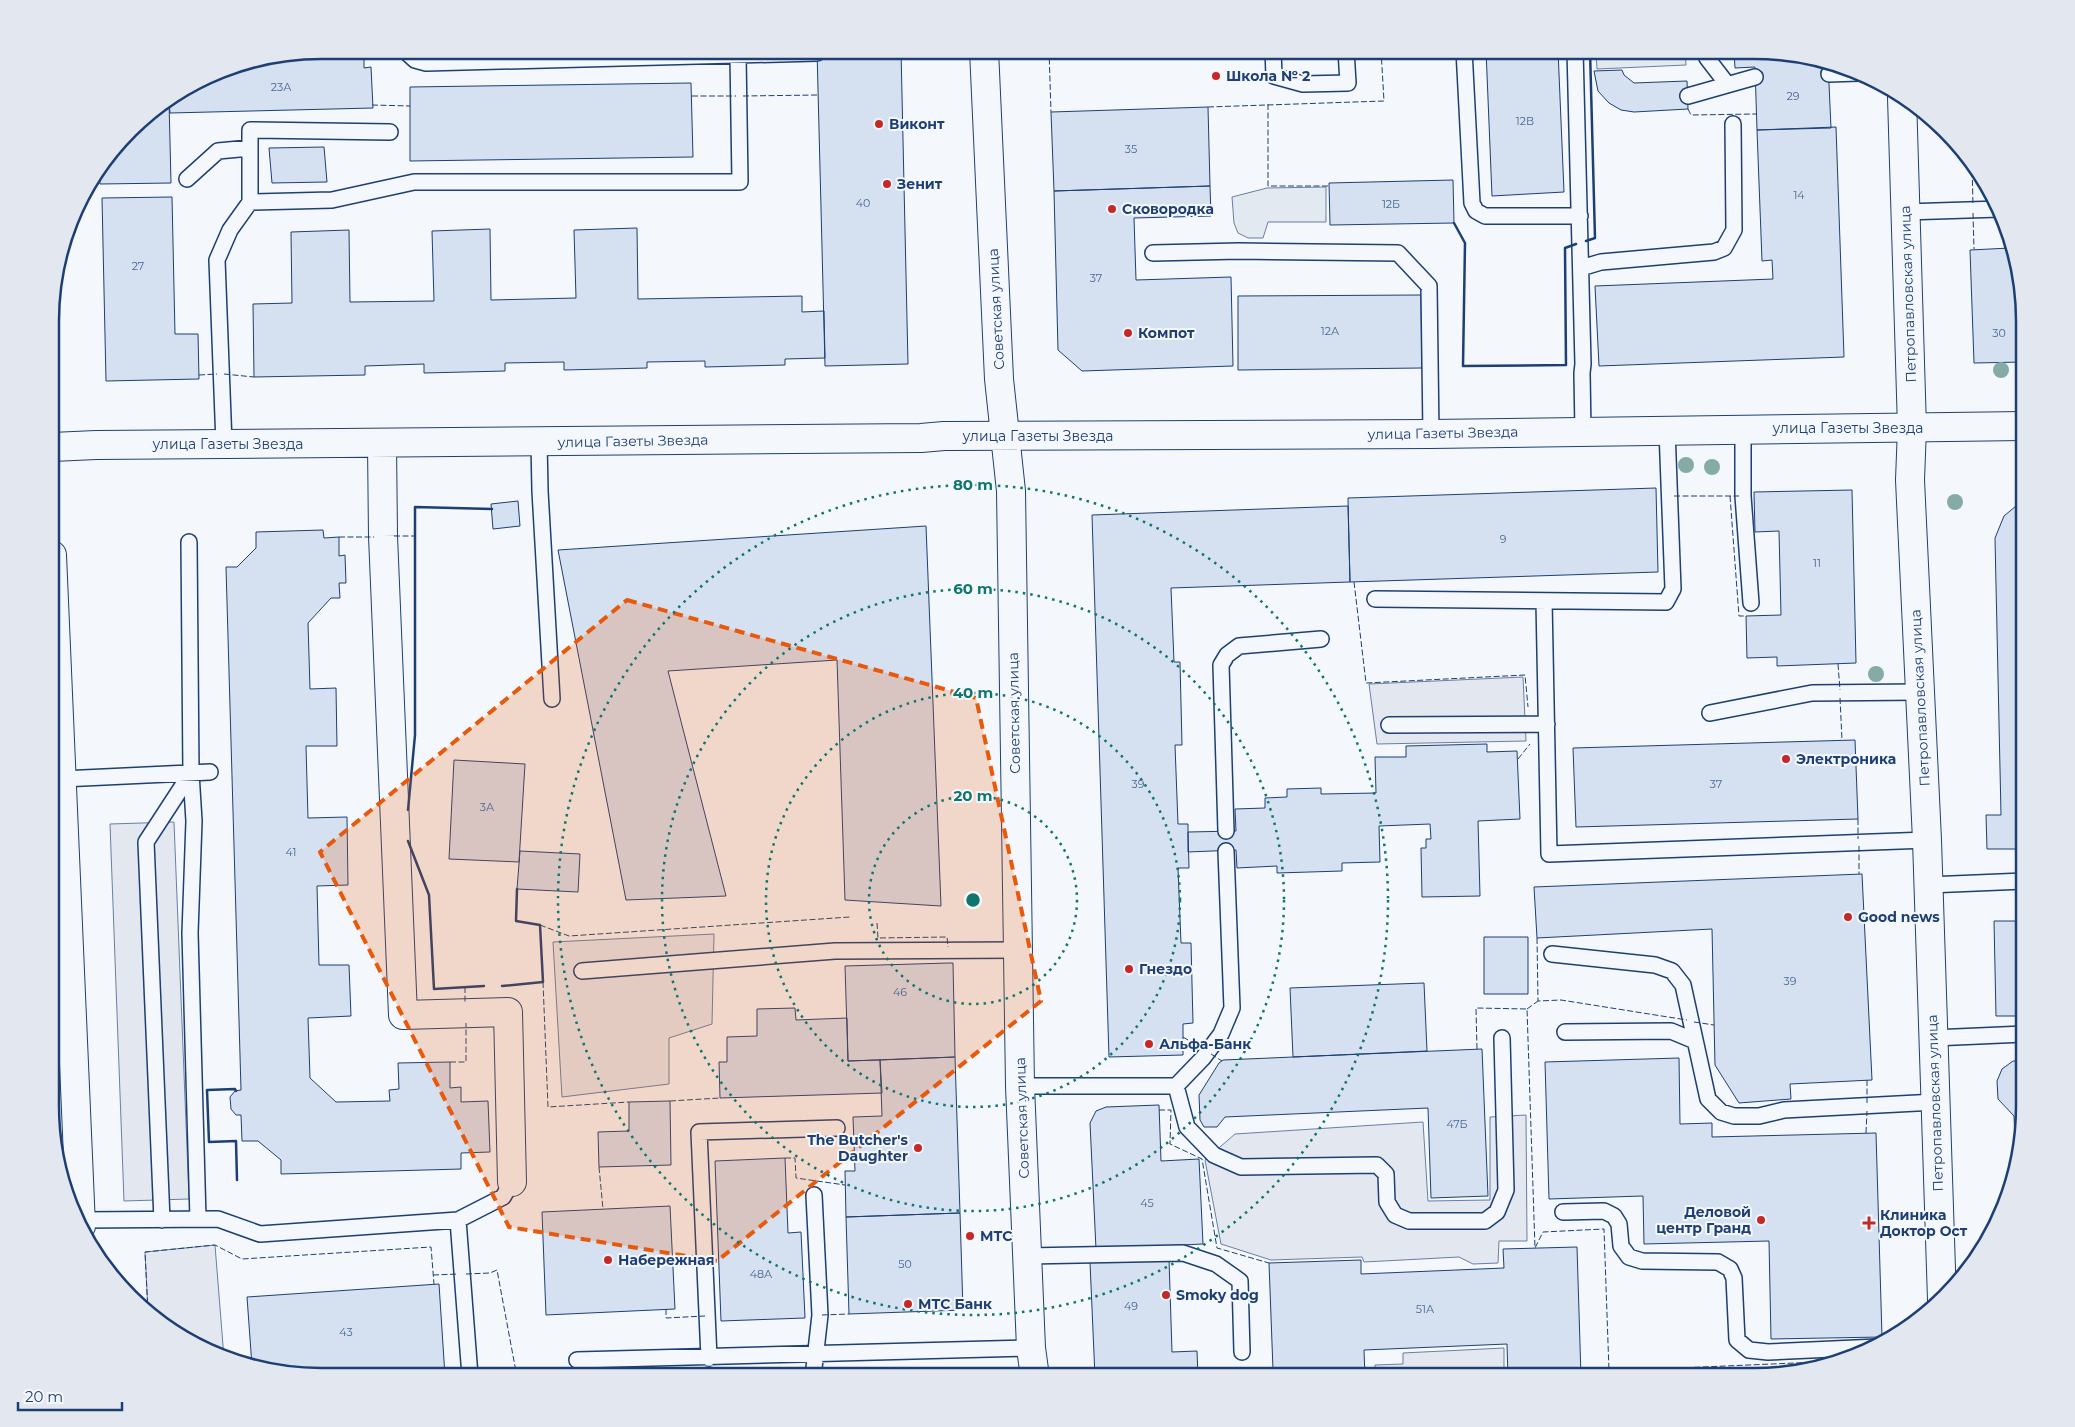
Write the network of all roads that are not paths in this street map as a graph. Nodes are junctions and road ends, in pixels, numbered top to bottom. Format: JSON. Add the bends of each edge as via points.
{"nodes":[{"id":1,"x":414,"y":59,"type":"edge"},
{"id":2,"x":509,"y":59,"type":"edge"},
{"id":3,"x":738,"y":59,"type":"edge"},
{"id":4,"x":984,"y":59,"type":"edge"},
{"id":5,"x":1273,"y":59,"type":"edge"},
{"id":6,"x":1347,"y":59,"type":"edge"},
{"id":7,"x":1464,"y":59,"type":"edge"},
{"id":8,"x":1575,"y":59,"type":"edge"},
{"id":9,"x":1708,"y":59,"type":"edge"},
{"id":10,"x":1829,"y":74,"type":"dead end"},
{"id":11,"x":1842,"y":74,"type":"edge"},
{"id":12,"x":1755,"y":77,"type":"dead end"},
{"id":13,"x":1726,"y":84,"type":"junction"},
{"id":14,"x":1688,"y":96,"type":"dead end"},
{"id":15,"x":1902,"y":105,"type":"edge"},
{"id":16,"x":1733,"y":124,"type":"dead end"},
{"id":17,"x":390,"y":132,"type":"dead end"},
{"id":18,"x":250,"y":148,"type":"junction"},
{"id":19,"x":187,"y":179,"type":"dead end"},
{"id":20,"x":250,"y":202,"type":"junction"},
{"id":21,"x":1991,"y":209,"type":"edge"},
{"id":22,"x":1906,"y":212,"type":"junction"},
{"id":23,"x":1580,"y":216,"type":"junction"},
{"id":24,"x":1153,"y":253,"type":"dead end"},
{"id":25,"x":1581,"y":268,"type":"junction"},
{"id":26,"x":2016,"y":426,"type":"edge"},
{"id":27,"x":1912,"y":428,"type":"junction"},
{"id":28,"x":1743,"y":429,"type":"junction"},
{"id":29,"x":1667,"y":430,"type":"junction"},
{"id":30,"x":1583,"y":432,"type":"junction"},
{"id":31,"x":1431,"y":434,"type":"junction"},
{"id":32,"x":1005,"y":436,"type":"junction"},
{"id":33,"x":540,"y":442,"type":"junction"},
{"id":34,"x":224,"y":444,"type":"junction"},
{"id":35,"x":382,"y":444,"type":"junction"},
{"id":36,"x":59,"y":447,"type":"edge"},
{"id":37,"x":189,"y":542,"type":"dead end"},
{"id":38,"x":1376,"y":599,"type":"dead end"},
{"id":39,"x":1544,"y":601,"type":"junction"},
{"id":40,"x":1751,"y":602,"type":"dead end"},
{"id":41,"x":1320,"y":640,"type":"dead end"},
{"id":42,"x":1919,"y":692,"type":"junction"},
{"id":43,"x":552,"y":699,"type":"dead end"},
{"id":44,"x":59,"y":712,"type":"edge"},
{"id":45,"x":1710,"y":713,"type":"dead end"},
{"id":46,"x":1547,"y":724,"type":"junction"},
{"id":47,"x":1389,"y":725,"type":"dead end"},
{"id":48,"x":210,"y":772,"type":"dead end"},
{"id":49,"x":191,"y":773,"type":"junction"},
{"id":50,"x":62,"y":779,"type":"junction"},
{"id":51,"x":1226,"y":831,"type":"dead end"},
{"id":52,"x":1927,"y":840,"type":"junction"},
{"id":53,"x":1226,"y":851,"type":"dead end"},
{"id":54,"x":2016,"y":881,"type":"edge"},
{"id":55,"x":1928,"y":885,"type":"junction"},
{"id":56,"x":1018,"y":950,"type":"junction"},
{"id":57,"x":1552,"y":954,"type":"dead end"},
{"id":58,"x":582,"y":971,"type":"dead end"},
{"id":59,"x":1565,"y":1032,"type":"dead end"},
{"id":60,"x":2016,"y":1034,"type":"edge"},
{"id":61,"x":1502,"y":1038,"type":"dead end"},
{"id":62,"x":1933,"y":1038,"type":"junction"},
{"id":63,"x":1695,"y":1041,"type":"junction"},
{"id":64,"x":1020,"y":1086,"type":"junction"},
{"id":65,"x":1176,"y":1086,"type":"junction"},
{"id":66,"x":1936,"y":1102,"type":"junction"},
{"id":67,"x":837,"y":1128,"type":"dead end"},
{"id":68,"x":512,"y":1182,"type":"joint"},
{"id":69,"x":814,"y":1196,"type":"dead end"},
{"id":70,"x":80,"y":1210,"type":"edge"},
{"id":71,"x":1563,"y":1212,"type":"dead end"},
{"id":72,"x":198,"y":1219,"type":"junction"},
{"id":73,"x":162,"y":1220,"type":"junction"},
{"id":74,"x":458,"y":1220,"type":"junction"},
{"id":75,"x":86,"y":1223,"type":"edge"},
{"id":76,"x":1027,"y":1256,"type":"junction"},
{"id":77,"x":1942,"y":1290,"type":"edge"},
{"id":78,"x":1031,"y":1348,"type":"junction"},
{"id":79,"x":1855,"y":1348,"type":"edge"},
{"id":80,"x":1242,"y":1352,"type":"dead end"},
{"id":81,"x":814,"y":1354,"type":"junction"},
{"id":82,"x":709,"y":1358,"type":"junction"},
{"id":83,"x":578,"y":1360,"type":"dead end"},
{"id":84,"x":469,"y":1368,"type":"edge"},
{"id":85,"x":813,"y":1368,"type":"edge"},
{"id":86,"x":1034,"y":1368,"type":"edge"}],
"edges":[{"from":1,"to":2,"type":"lane","via":[[426,63]]},
{"from":3,"to":20,"type":"lane","via":[[740,182],[414,182],[332,200]]},
{"from":4,"to":32,"type":"street","name":"Советская улица"},
{"from":5,"to":6,"type":"lane","via":[[1274,76],[1303,84],[1348,83]]},
{"from":7,"to":23,"type":"lane","via":[[1472,203],[1476,211],[1485,216]]},
{"from":8,"to":23,"type":"lane"},
{"from":9,"to":13,"type":"lane"},
{"from":10,"to":11,"type":"lane"},
{"from":12,"to":13,"type":"lane"},
{"from":13,"to":14,"type":"lane"},
{"from":15,"to":22,"type":"street","name":"Петропавловская улица"},
{"from":16,"to":25,"type":"lane","via":[[1734,230],[1724,248],[1714,252],[1601,262]]},
{"from":17,"to":18,"type":"lane","via":[[250,130]]},
{"from":18,"to":19,"type":"lane","via":[[218,151]]},
{"from":18,"to":20,"type":"lane"},
{"from":20,"to":34,"type":"lane","via":[[230,230],[217,260]]},
{"from":21,"to":22,"type":"lane"},
{"from":22,"to":27,"type":"street","name":"Петропавловская улица"},
{"from":23,"to":25,"type":"lane"},
{"from":24,"to":31,"type":"lane","via":[[1398,253],[1429,286]]},
{"from":25,"to":30,"type":"lane"},
{"from":26,"to":27,"type":"street","name":"улица Газеты Звезда"},
{"from":27,"to":28,"type":"street","name":"улица Газеты Звезда"},
{"from":27,"to":42,"type":"street","name":"Петропавловская улица","via":[[1910,480]]},
{"from":28,"to":29,"type":"street","name":"улица Газеты Звезда"},
{"from":28,"to":40,"type":"lane","via":[[1743,496]]},
{"from":29,"to":30,"type":"street","name":"улица Газеты Звезда"},
{"from":29,"to":39,"type":"lane","via":[[1673,589],[1666,602]]},
{"from":30,"to":31,"type":"street","name":"улица Газеты Звезда"},
{"from":31,"to":32,"type":"street","name":"улица Газеты Звезда"},
{"from":32,"to":33,"type":"street","name":"улица Газеты Звезда"},
{"from":32,"to":56,"type":"street","name":"Советская улица","via":[[1010,491]]},
{"from":33,"to":35,"type":"street","name":"улица Газеты Звезда"},
{"from":33,"to":43,"type":"lane"},
{"from":34,"to":35,"type":"street","name":"улица Газеты Звезда"},
{"from":34,"to":36,"type":"street","name":"улица Газеты Звезда"},
{"from":35,"to":68,"type":"street","via":[[403,1015],[508,1012]]},
{"from":37,"to":49,"type":"lane"},
{"from":38,"to":39,"type":"lane"},
{"from":39,"to":46,"type":"lane"},
{"from":41,"to":51,"type":"lane","via":[[1239,646],[1227,655],[1221,665]]},
{"from":42,"to":45,"type":"lane","via":[[1812,693]]},
{"from":42,"to":52,"type":"street","name":"Петропавловская улица"},
{"from":44,"to":50,"type":"street"},
{"from":46,"to":47,"type":"lane"},
{"from":46,"to":52,"type":"lane","via":[[1550,854]]},
{"from":48,"to":49,"type":"lane"},
{"from":49,"to":50,"type":"lane"},
{"from":49,"to":72,"type":"lane","via":[[194,821],[190,933]]},
{"from":49,"to":73,"type":"lane","via":[[146,842]]},
{"from":50,"to":70,"type":"street"},
{"from":52,"to":55,"type":"street","name":"Петропавловская улица"},
{"from":53,"to":65,"type":"lane","via":[[1232,1008],[1221,1034]]},
{"from":54,"to":55,"type":"lane"},
{"from":55,"to":62,"type":"street","name":"Петропавловская улица"},
{"from":56,"to":58,"type":"lane","via":[[835,951]]},
{"from":56,"to":64,"type":"street","name":"Советская улица"},
{"from":57,"to":63,"type":"lane","via":[[1655,965],[1672,971],[1683,985]]},
{"from":59,"to":63,"type":"lane","via":[[1671,1031]]},
{"from":60,"to":62,"type":"lane"},
{"from":61,"to":65,"type":"lane","via":[[1506,1190],[1496,1212],[1484,1220],[1409,1221],[1395,1216],[1387,1202],[1386,1174],[1378,1165],[1241,1167],[1214,1155],[1188,1127]]},
{"from":62,"to":66,"type":"street","name":"Петропавловская улица"},
{"from":63,"to":66,"type":"lane","via":[[1708,1099],[1721,1112],[1734,1116],[1759,1116],[1784,1110]]},
{"from":64,"to":65,"type":"lane"},
{"from":64,"to":76,"type":"street","name":"Советская улица"},
{"from":66,"to":77,"type":"street","name":"Петропавловская улица"},
{"from":67,"to":82,"type":"lane","via":[[699,1132]]},
{"from":68,"to":74,"type":"lane","via":[[503,1197]]},
{"from":69,"to":81,"type":"lane","via":[[820,1315]]},
{"from":71,"to":79,"type":"lane","via":[[1604,1211],[1614,1216],[1619,1224],[1621,1246],[1629,1257],[1642,1261],[1718,1262],[1730,1269],[1734,1278],[1736,1340],[1749,1350]]},
{"from":72,"to":73,"type":"lane"},
{"from":72,"to":74,"type":"lane","via":[[218,1219],[260,1234]]},
{"from":73,"to":75,"type":"lane"},
{"from":74,"to":84,"type":"lane"},
{"from":76,"to":78,"type":"street","name":"Советская улица"},
{"from":76,"to":80,"type":"lane","via":[[1183,1253],[1216,1264],[1240,1281]]},
{"from":78,"to":81,"type":"lane"},
{"from":78,"to":86,"type":"street","name":"Советская улица"},
{"from":81,"to":82,"type":"lane"},
{"from":81,"to":85,"type":"lane"},
{"from":82,"to":83,"type":"lane"}]}
